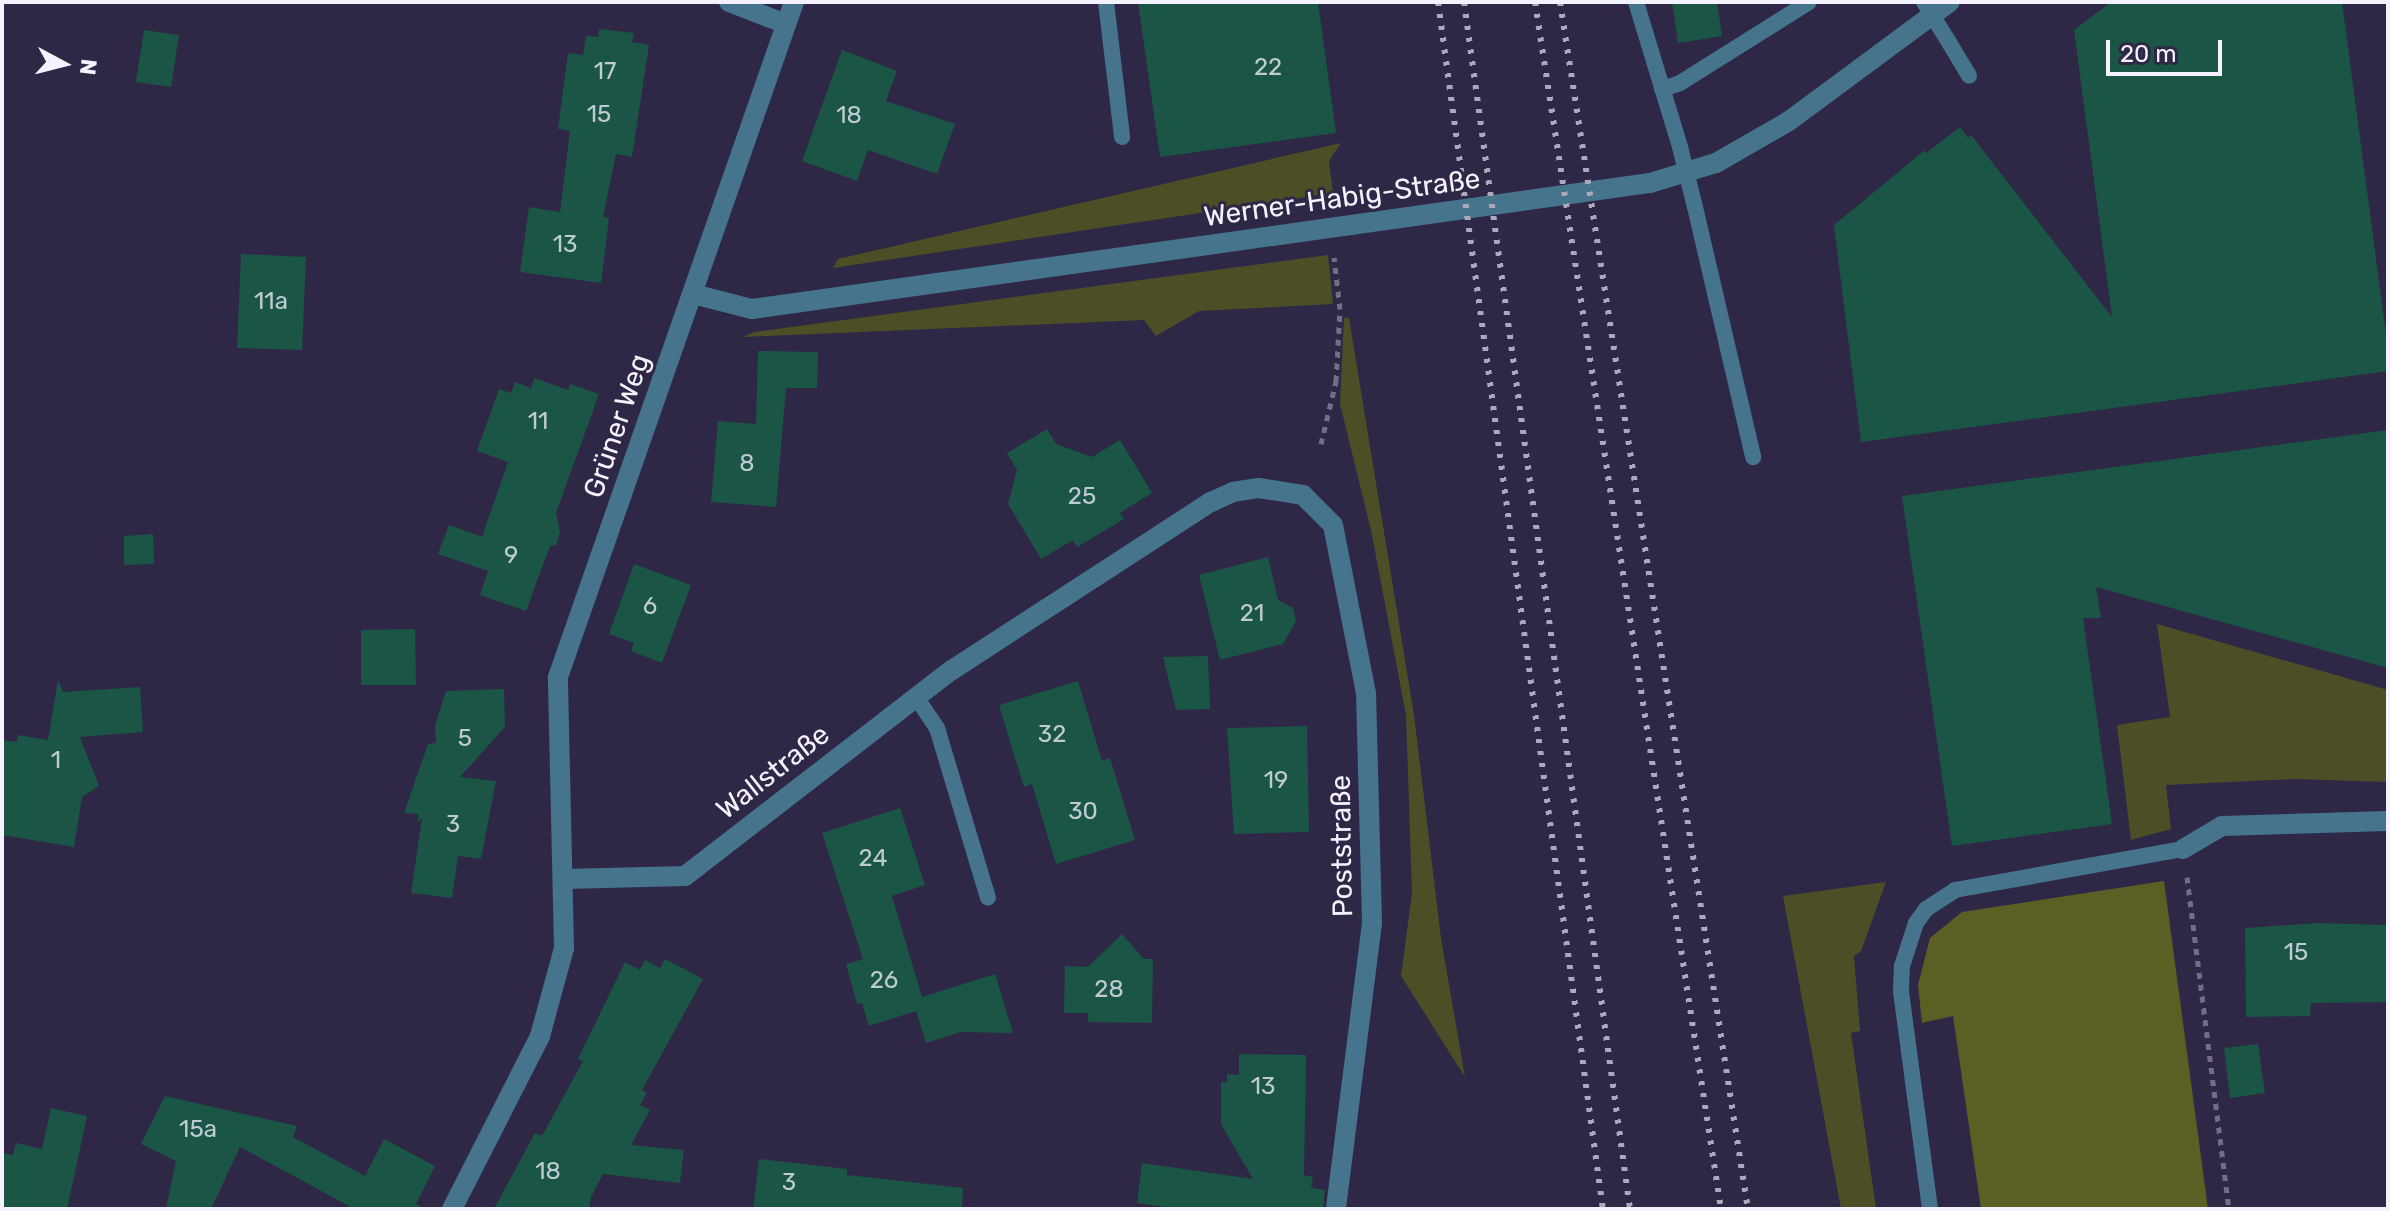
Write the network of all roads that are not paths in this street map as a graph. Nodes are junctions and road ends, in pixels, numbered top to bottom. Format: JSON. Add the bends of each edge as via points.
{"nodes":[{"id":1,"x":729,"y":2,"type":"edge"},
{"id":2,"x":794,"y":2,"type":"edge"},
{"id":3,"x":1106,"y":2,"type":"edge"},
{"id":4,"x":1636,"y":2,"type":"edge"},
{"id":5,"x":1809,"y":2,"type":"edge"},
{"id":6,"x":1924,"y":2,"type":"edge"},
{"id":7,"x":1950,"y":2,"type":"edge"},
{"id":8,"x":786,"y":24,"type":"junction"},
{"id":9,"x":1969,"y":76,"type":"dead end"},
{"id":10,"x":1662,"y":89,"type":"junction"},
{"id":11,"x":1122,"y":137,"type":"dead end"},
{"id":12,"x":693,"y":294,"type":"junction"},
{"id":13,"x":1753,"y":457,"type":"dead end"},
{"id":14,"x":1303,"y":495,"type":"joint"},
{"id":15,"x":916,"y":697,"type":"junction"},
{"id":16,"x":2388,"y":821,"type":"edge"},
{"id":17,"x":2183,"y":849,"type":"joint"},
{"id":18,"x":565,"y":879,"type":"junction"},
{"id":19,"x":988,"y":898,"type":"dead end"},
{"id":20,"x":452,"y":1209,"type":"edge"},
{"id":21,"x":1336,"y":1209,"type":"edge"},
{"id":22,"x":1930,"y":1209,"type":"edge"}],
"edges":[{"from":1,"to":8,"type":"street"},
{"from":2,"to":8,"type":"street","name":"Grüner Weg"},
{"from":3,"to":11,"type":"lane"},
{"from":4,"to":10,"type":"lane"},
{"from":5,"to":10,"type":"lane","via":[[1680,83]]},
{"from":6,"to":9,"type":"lane","bridge":true},
{"from":7,"to":12,"type":"street","name":"Werner-Habig-Straße","via":[[1789,121],[1716,163],[1650,183],[752,309]]},
{"from":8,"to":12,"type":"street","name":"Grüner Weg"},
{"from":10,"to":13,"type":"lane","bridge":true},
{"from":12,"to":18,"type":"street","name":"Grüner Weg","via":[[558,677]]},
{"from":14,"to":15,"type":"street","name":"Wallstraße","via":[[1259,488],[1211,502],[1032,615]]},
{"from":14,"to":21,"type":"street","name":"Poststraße","via":[[1333,525],[1366,693],[1372,923]]},
{"from":15,"to":18,"type":"street","name":"Wallstraße","via":[[685,876]]},
{"from":15,"to":19,"type":"lane","via":[[937,728]]},
{"from":16,"to":17,"type":"street","via":[[2222,826]]},
{"from":17,"to":22,"type":"lane","via":[[1955,890],[1926,909],[1916,923],[1902,966],[1901,991]]},
{"from":18,"to":20,"type":"street","via":[[564,948],[540,1036]]}]}
